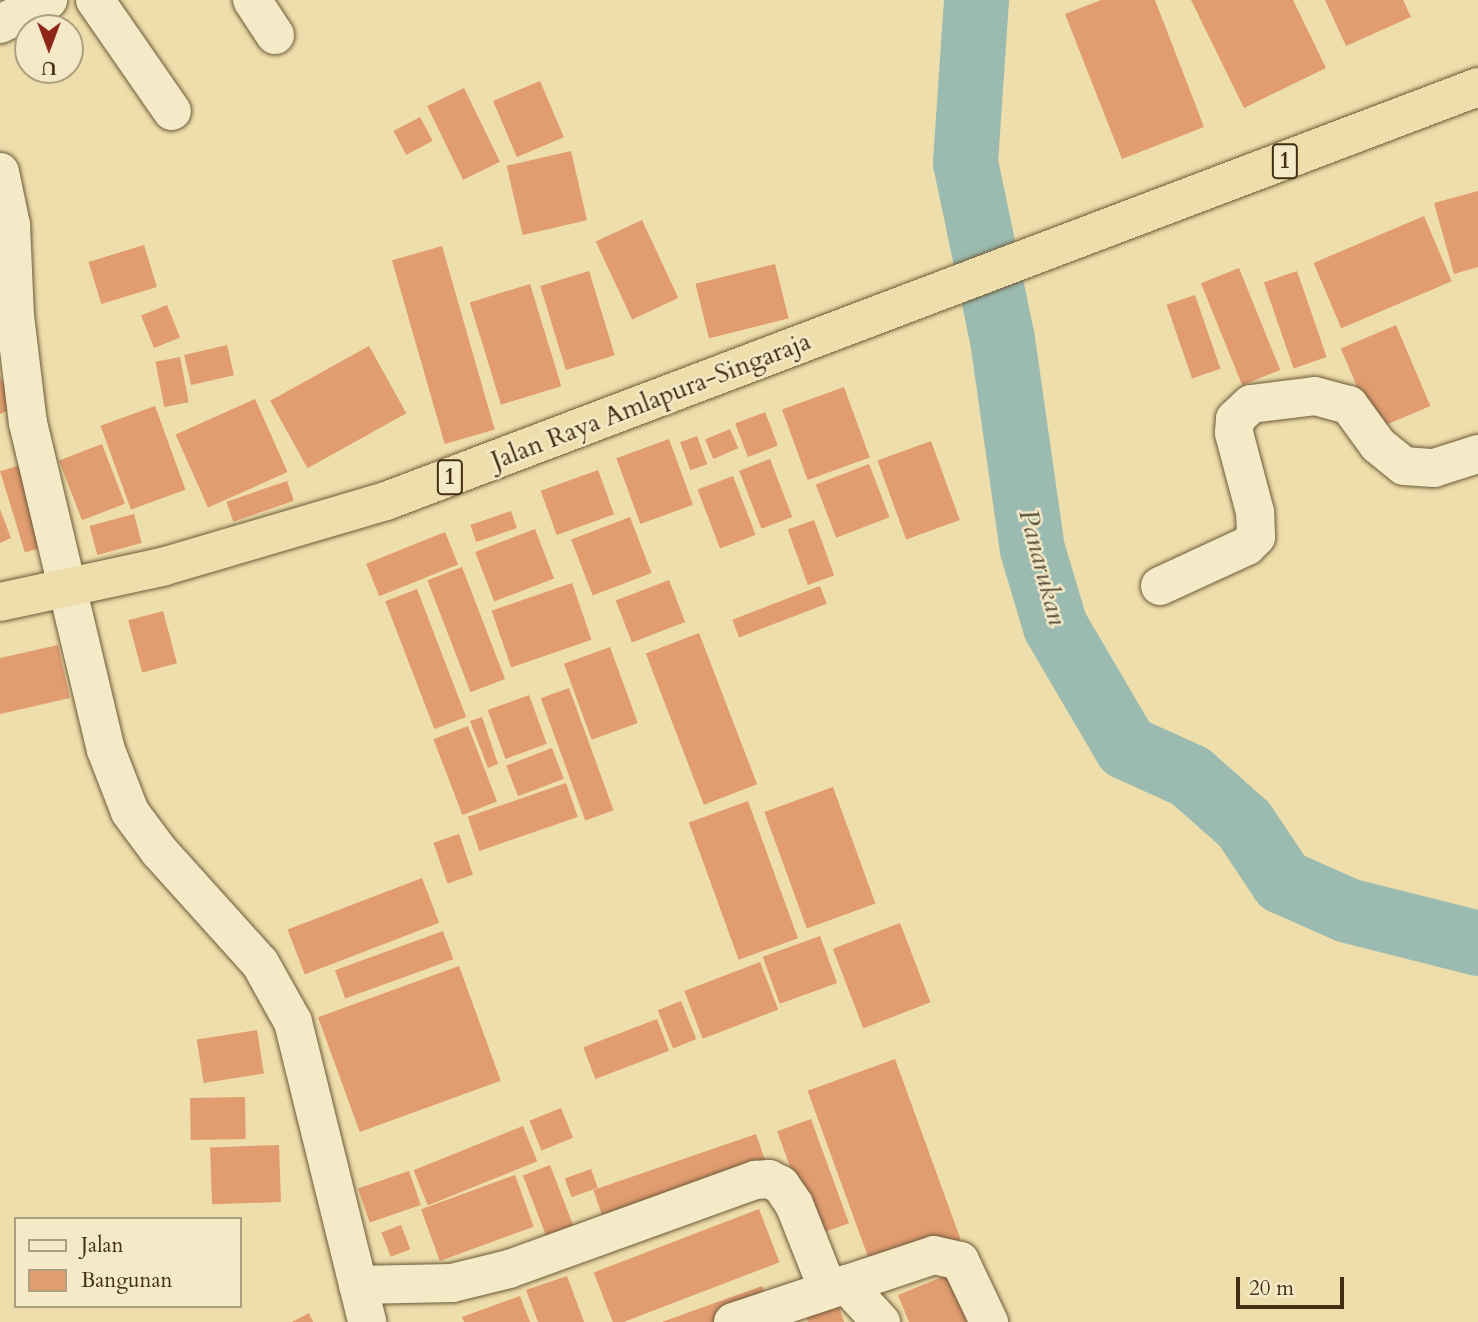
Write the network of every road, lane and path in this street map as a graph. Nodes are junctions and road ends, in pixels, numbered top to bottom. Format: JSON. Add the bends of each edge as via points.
{"nodes":[{"id":1,"x":48,"y":0,"type":"edge"},
{"id":2,"x":95,"y":0,"type":"edge"},
{"id":3,"x":252,"y":0,"type":"edge"},
{"id":4,"x":0,"y":24,"type":"edge"},
{"id":5,"x":275,"y":35,"type":"dead end"},
{"id":6,"x":1478,"y":87,"type":"edge"},
{"id":7,"x":172,"y":110,"type":"dead end"},
{"id":8,"x":0,"y":172,"type":"edge"},
{"id":9,"x":1478,"y":454,"type":"edge"},
{"id":10,"x":1160,"y":586,"type":"dead end"},
{"id":11,"x":70,"y":588,"type":"junction"},
{"id":12,"x":0,"y":602,"type":"edge"},
{"id":13,"x":358,"y":1285,"type":"junction"},
{"id":14,"x":837,"y":1287,"type":"junction"},
{"id":15,"x":367,"y":1322,"type":"edge"},
{"id":16,"x":733,"y":1322,"type":"edge"},
{"id":17,"x":881,"y":1322,"type":"edge"},
{"id":18,"x":989,"y":1322,"type":"edge"}],
"edges":[{"from":1,"to":4,"type":"street"},
{"from":2,"to":7,"type":"street"},
{"from":3,"to":5,"type":"street"},
{"from":6,"to":11,"type":"highway","name":"Jalan Raya Amlapura-Singaraja","number":"1","via":[[386,501],[266,539]]},
{"from":8,"to":11,"type":"street","via":[[11,225],[15,316],[28,423]]},
{"from":9,"to":10,"type":"street","via":[[1434,468],[1404,466],[1378,445],[1349,405],[1315,396],[1251,404],[1235,419],[1234,433],[1255,512],[1256,537],[1247,546]]},
{"from":11,"to":12,"type":"highway","name":"Jalan Raya Amlapura-Singaraja","number":"1"},
{"from":11,"to":13,"type":"street","via":[[106,750],[130,811],[260,963],[293,1022]]},
{"from":13,"to":14,"type":"street","via":[[452,1283],[509,1269],[755,1180],[769,1179],[781,1185],[794,1204]]},
{"from":13,"to":15,"type":"street"},
{"from":14,"to":16,"type":"street"},
{"from":14,"to":17,"type":"street"},
{"from":14,"to":18,"type":"street","via":[[934,1255],[949,1256],[960,1261]]}]}
